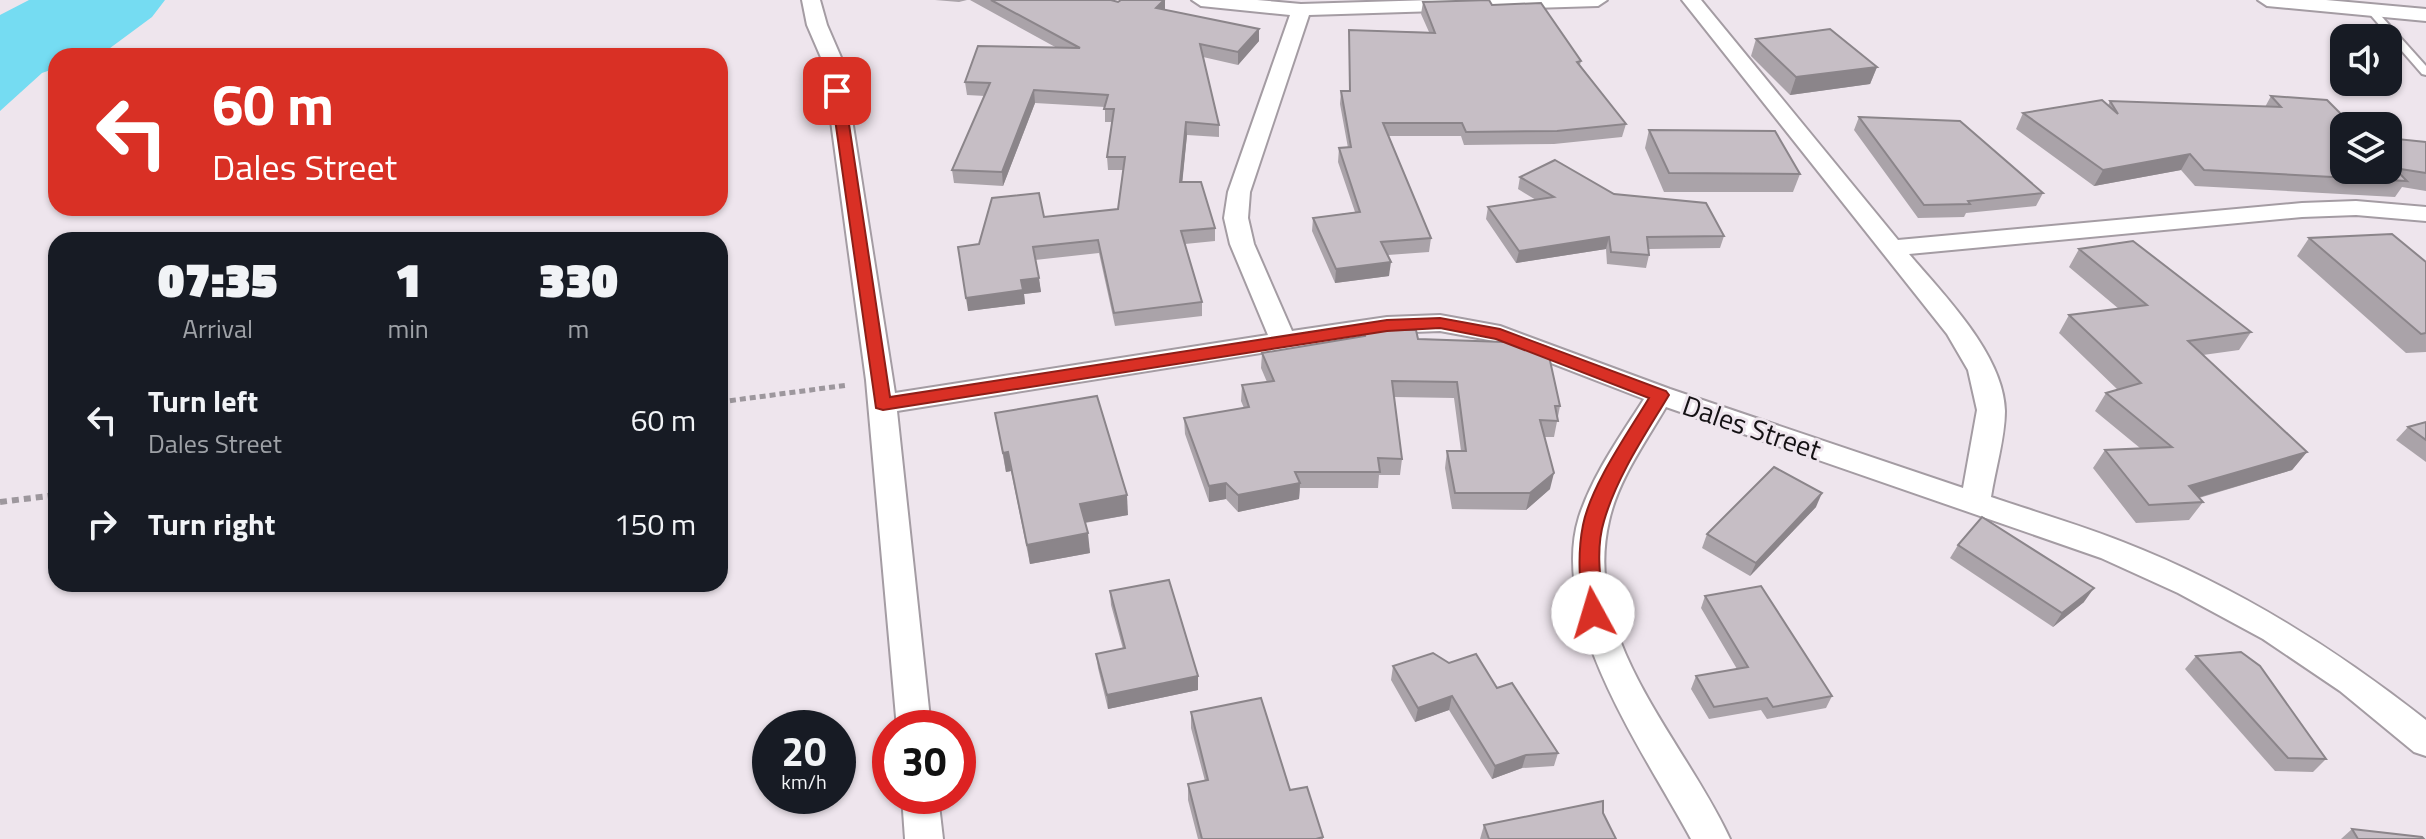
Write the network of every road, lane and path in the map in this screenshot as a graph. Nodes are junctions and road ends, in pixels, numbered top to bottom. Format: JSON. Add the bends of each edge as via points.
{"nodes":[{"id":1,"x":811,"y":0,"type":"edge"},
{"id":2,"x":1201,"y":0,"type":"edge"},
{"id":3,"x":1584,"y":0,"type":"edge"},
{"id":4,"x":1598,"y":0,"type":"edge"},
{"id":5,"x":1691,"y":0,"type":"edge"},
{"id":6,"x":2267,"y":0,"type":"edge"},
{"id":7,"x":1301,"y":10,"type":"junction"},
{"id":8,"x":2371,"y":10,"type":"junction"},
{"id":9,"x":2426,"y":15,"type":"edge"},
{"id":10,"x":2426,"y":72,"type":"edge"},
{"id":11,"x":2426,"y":214,"type":"edge"},
{"id":12,"x":1891,"y":248,"type":"junction"},
{"id":13,"x":1284,"y":342,"type":"junction"},
{"id":14,"x":881,"y":392,"type":"junction"},
{"id":15,"x":1660,"y":395,"type":"junction"},
{"id":16,"x":728,"y":402,"type":"edge"},
{"id":17,"x":48,"y":496,"type":"edge"},
{"id":18,"x":0,"y":502,"type":"edge"},
{"id":19,"x":1975,"y":503,"type":"junction"},
{"id":20,"x":912,"y":710,"type":"edge"},
{"id":21,"x":2426,"y":741,"type":"edge"},
{"id":22,"x":922,"y":814,"type":"edge"},
{"id":23,"x":924,"y":839,"type":"edge"},
{"id":24,"x":1711,"y":839,"type":"edge"}],
"edges":[{"from":1,"to":14,"type":"street","via":[[833,62]]},
{"from":2,"to":7,"type":"street"},
{"from":3,"to":4,"type":"street"},
{"from":3,"to":7,"type":"street"},
{"from":5,"to":12,"type":"street"},
{"from":6,"to":8,"type":"street"},
{"from":7,"to":13,"type":"street","via":[[1239,192],[1236,218]]},
{"from":8,"to":9,"type":"street"},
{"from":8,"to":10,"type":"lane"},
{"from":11,"to":12,"type":"street","via":[[2302,210]]},
{"from":12,"to":19,"type":"street","via":[[1958,330],[1981,370],[1991,410]]},
{"from":13,"to":14,"type":"street","name":"Dales Street"},
{"from":13,"to":15,"type":"street","name":"Dales Street","via":[[1411,323],[1469,326]]},
{"from":14,"to":16,"type":"path"},
{"from":14,"to":20,"type":"street"},
{"from":15,"to":19,"type":"street","name":"Dales Street"},
{"from":15,"to":24,"type":"street","via":[[1620,461],[1593,522],[1593,613],[1611,661]]},
{"from":17,"to":18,"type":"path"},
{"from":19,"to":21,"type":"street","name":"Dales Street","via":[[2112,550],[2202,591],[2275,630],[2352,681]]},
{"from":22,"to":23,"type":"street"}]}
